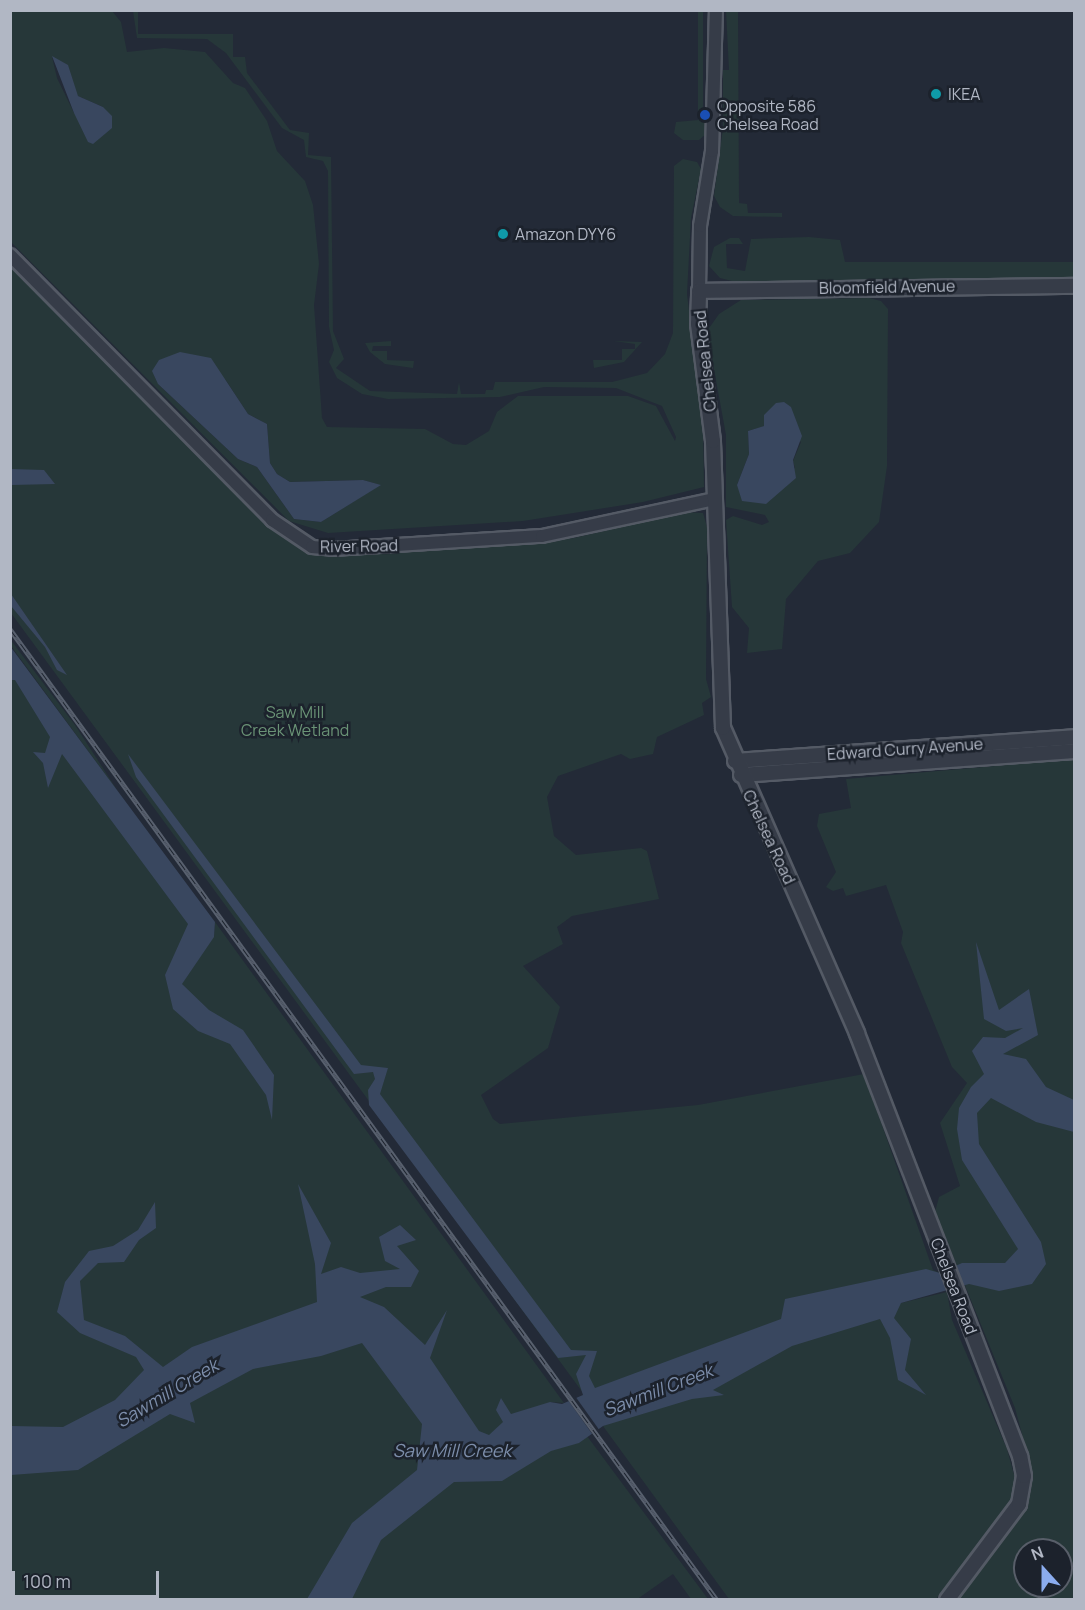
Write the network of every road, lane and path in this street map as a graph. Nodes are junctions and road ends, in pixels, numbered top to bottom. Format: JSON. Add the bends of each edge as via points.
{"nodes":[{"id":1,"x":716,"y":10,"type":"edge"},
{"id":2,"x":10,"y":255,"type":"edge"},
{"id":3,"x":1074,"y":286,"type":"edge"},
{"id":4,"x":699,"y":291,"type":"junction"},
{"id":5,"x":715,"y":499,"type":"junction"},
{"id":6,"x":1074,"y":737,"type":"edge"},
{"id":7,"x":1074,"y":751,"type":"edge"},
{"id":8,"x":915,"y":755,"type":"junction"},
{"id":9,"x":735,"y":760,"type":"junction"},
{"id":10,"x":741,"y":775,"type":"junction"},
{"id":11,"x":947,"y":1599,"type":"edge"}],
"edges":[{"from":1,"to":4,"type":"street","name":"Chelsea Road","via":[[712,151],[700,226]]},
{"from":2,"to":5,"type":"street","name":"River Road","via":[[272,520],[312,547],[542,536]]},
{"from":3,"to":4,"type":"street","name":"Bloomfield Avenue"},
{"from":4,"to":5,"type":"street","name":"Chelsea Road","via":[[698,324],[709,391]]},
{"from":5,"to":9,"type":"street","name":"Chelsea Road","via":[[723,728]]},
{"from":6,"to":8,"type":"street","name":"Edward Curry Avenue"},
{"from":7,"to":8,"type":"street","name":"Edward Curry Avenue"},
{"from":8,"to":9,"type":"street","name":"Edward Curry Avenue"},
{"from":8,"to":10,"type":"street","name":"Edward Curry Avenue"},
{"from":9,"to":10,"type":"street","name":"Chelsea Road"},
{"from":10,"to":11,"type":"street","name":"Chelsea Road","via":[[857,1034],[1020,1456],[1024,1492],[1019,1504]]}]}
